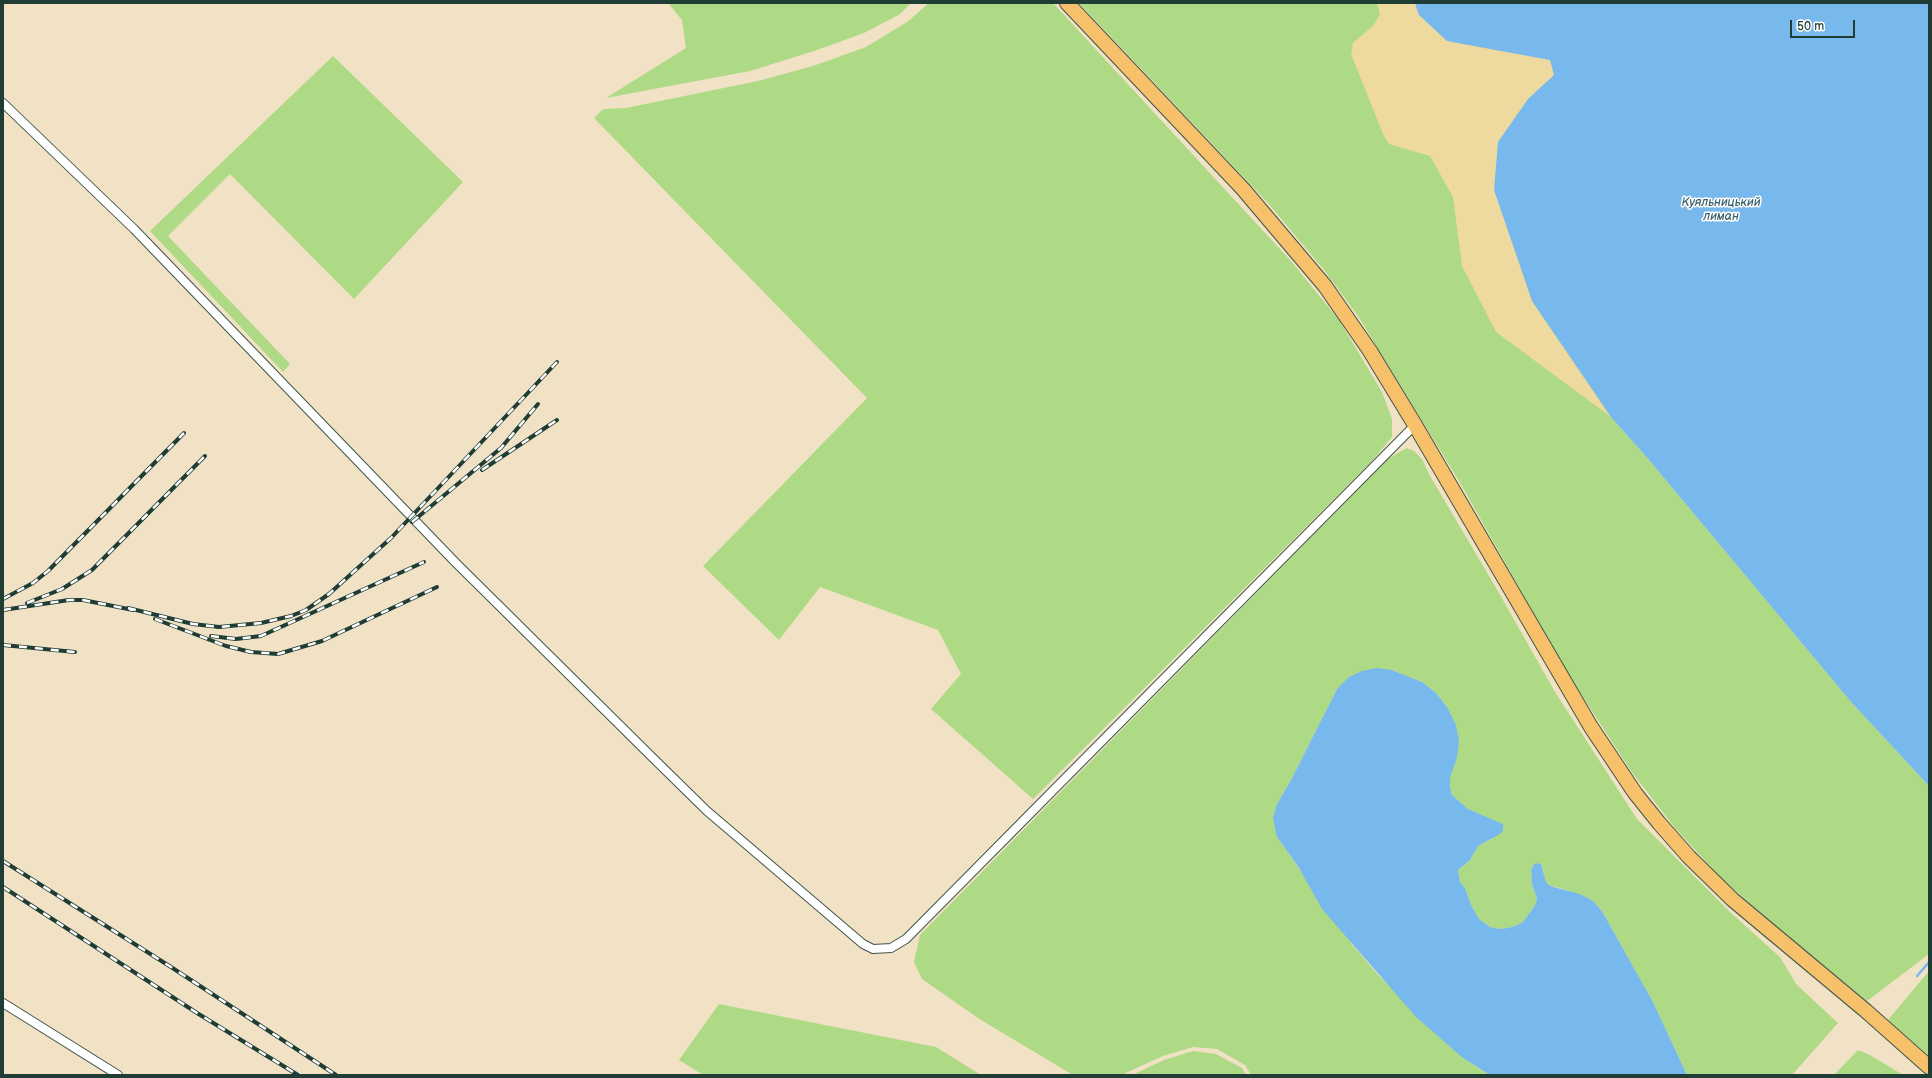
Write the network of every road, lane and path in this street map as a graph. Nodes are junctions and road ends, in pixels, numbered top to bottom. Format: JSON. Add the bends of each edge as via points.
{"nodes":[{"id":1,"x":1067,"y":3,"type":"edge"},
{"id":2,"x":3,"y":103,"type":"edge"},
{"id":3,"x":1415,"y":425,"type":"junction"},
{"id":4,"x":3,"y":1003,"type":"edge"},
{"id":5,"x":1929,"y":1067,"type":"edge"},
{"id":6,"x":118,"y":1075,"type":"edge"}],
"edges":[{"from":1,"to":3,"type":"highway","via":[[1243,189],[1325,286],[1370,351]]},
{"from":2,"to":3,"type":"street","via":[[134,229],[456,564],[658,764],[713,816],[863,944],[873,949],[891,948],[906,939]]},
{"from":3,"to":5,"type":"highway","via":[[1590,727],[1659,824],[1733,900]]},
{"from":4,"to":6,"type":"street"}]}
